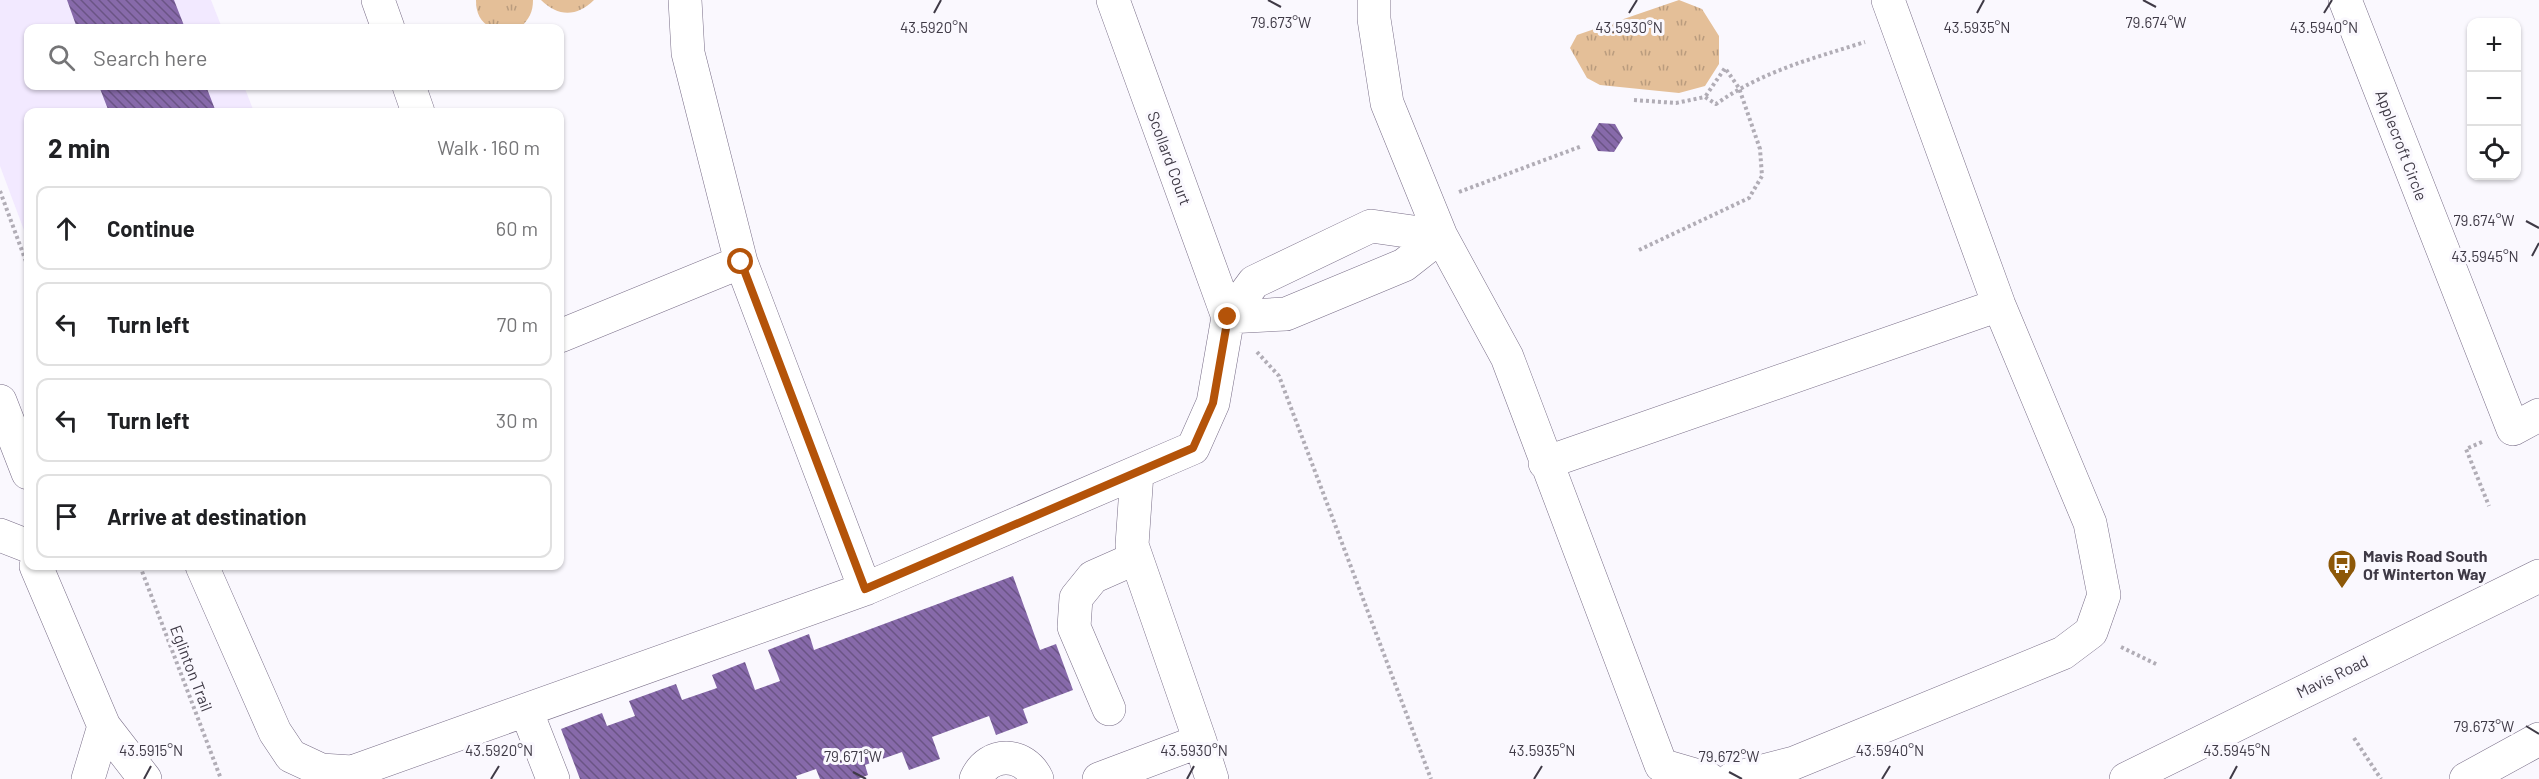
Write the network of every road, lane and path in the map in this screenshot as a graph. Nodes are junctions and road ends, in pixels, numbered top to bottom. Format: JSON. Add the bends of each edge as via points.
{"nodes":[{"id":1,"x":378,"y":0,"type":"edge"},
{"id":2,"x":685,"y":0,"type":"edge"},
{"id":3,"x":1113,"y":0,"type":"edge"},
{"id":4,"x":1374,"y":0,"type":"edge"},
{"id":5,"x":1888,"y":0,"type":"edge"},
{"id":6,"x":2345,"y":0,"type":"edge"},
{"id":7,"x":387,"y":24,"type":"edge"},
{"id":8,"x":1899,"y":30,"type":"junction"},
{"id":9,"x":1739,"y":88,"type":"junction"},
{"id":10,"x":410,"y":90,"type":"edge"},
{"id":11,"x":1705,"y":97,"type":"junction"},
{"id":12,"x":1634,"y":100,"type":"dead end"},
{"id":13,"x":417,"y":108,"type":"edge"},
{"id":14,"x":1582,"y":146,"type":"dead end"},
{"id":15,"x":0,"y":191,"type":"edge"},
{"id":16,"x":1427,"y":203,"type":"junction"},
{"id":17,"x":1441,"y":236,"type":"junction"},
{"id":18,"x":1639,"y":250,"type":"dead end"},
{"id":19,"x":24,"y":256,"type":"edge"},
{"id":20,"x":741,"y":262,"type":"junction"},
{"id":21,"x":1999,"y":305,"type":"junction"},
{"id":22,"x":1228,"y":317,"type":"junction"},
{"id":23,"x":564,"y":334,"type":"edge"},
{"id":24,"x":0,"y":401,"type":"edge"},
{"id":25,"x":2526,"y":422,"type":"edge"},
{"id":26,"x":24,"y":463,"type":"edge"},
{"id":27,"x":1545,"y":463,"type":"junction"},
{"id":28,"x":1137,"y":473,"type":"junction"},
{"id":29,"x":2489,"y":506,"type":"dead end"},
{"id":30,"x":0,"y":535,"type":"edge"},
{"id":31,"x":24,"y":545,"type":"edge"},
{"id":32,"x":1136,"y":558,"type":"junction"},
{"id":33,"x":38,"y":570,"type":"edge"},
{"id":34,"x":142,"y":570,"type":"edge"},
{"id":35,"x":204,"y":570,"type":"edge"},
{"id":36,"x":2539,"y":576,"type":"edge"},
{"id":37,"x":865,"y":589,"type":"junction"},
{"id":38,"x":1109,"y":709,"type":"dead end"},
{"id":39,"x":526,"y":710,"type":"junction"},
{"id":40,"x":104,"y":726,"type":"junction"},
{"id":41,"x":2354,"y":738,"type":"dead end"},
{"id":42,"x":2539,"y":739,"type":"edge"},
{"id":43,"x":1200,"y":741,"type":"junction"},
{"id":44,"x":88,"y":779,"type":"edge"},
{"id":45,"x":145,"y":779,"type":"edge"},
{"id":46,"x":221,"y":779,"type":"edge"},
{"id":47,"x":553,"y":779,"type":"edge"},
{"id":48,"x":976,"y":779,"type":"edge"},
{"id":49,"x":1037,"y":779,"type":"edge"},
{"id":50,"x":1099,"y":779,"type":"edge"},
{"id":51,"x":1212,"y":779,"type":"edge"},
{"id":52,"x":1431,"y":779,"type":"edge"},
{"id":53,"x":1709,"y":779,"type":"edge"},
{"id":54,"x":1731,"y":779,"type":"edge"},
{"id":55,"x":2126,"y":779,"type":"edge"},
{"id":56,"x":2381,"y":779,"type":"edge"},
{"id":57,"x":2466,"y":779,"type":"edge"}],
"edges":[{"from":1,"to":7,"type":"main road"},
{"from":2,"to":20,"type":"main road","via":[[688,53]]},
{"from":3,"to":22,"type":"main road","name":"Scollard Court"},
{"from":4,"to":16,"type":"main road","via":[[1387,103]]},
{"from":5,"to":8,"type":"main road"},
{"from":6,"to":25,"type":"main road","name":"Applecroft Circle"},
{"from":8,"to":9,"type":"path","via":[[1765,75]]},
{"from":8,"to":21,"type":"main road"},
{"from":9,"to":11,"type":"path","via":[[1716,104]]},
{"from":9,"to":11,"type":"path","via":[[1725,68]]},
{"from":9,"to":18,"type":"path","via":[[1760,149],[1762,176],[1749,198]]},
{"from":10,"to":13,"type":"main road"},
{"from":11,"to":12,"type":"path","via":[[1676,104]]},
{"from":14,"to":16,"type":"path"},
{"from":15,"to":19,"type":"path"},
{"from":16,"to":17,"type":"main road"},
{"from":17,"to":22,"type":"main road","via":[[1404,264],[1286,314]]},
{"from":17,"to":22,"type":"main road","via":[[1371,226],[1254,282]]},
{"from":17,"to":27,"type":"main road","via":[[1507,357]]},
{"from":20,"to":23,"type":"main road"},
{"from":20,"to":37,"type":"main road"},
{"from":21,"to":27,"type":"main road"},
{"from":21,"to":54,"type":"main road","via":[[2090,523],[2104,595],[2091,632],[2063,653],[1794,763]]},
{"from":22,"to":28,"type":"main road","via":[[1213,403],[1193,448]]},
{"from":22,"to":52,"type":"path","via":[[1279,376]]},
{"from":24,"to":26,"type":"main road"},
{"from":25,"to":29,"type":"path","via":[[2466,449]]},
{"from":27,"to":53,"type":"main road","via":[[1660,765]]},
{"from":28,"to":32,"type":"main road","via":[[1132,545]]},
{"from":28,"to":37,"type":"main road"},
{"from":30,"to":31,"type":"main road"},
{"from":32,"to":38,"type":"main road","via":[[1093,577],[1076,598],[1074,627]]},
{"from":32,"to":43,"type":"main road"},
{"from":33,"to":40,"type":"main road"},
{"from":34,"to":46,"type":"path","name":"Eglinton Trail"},
{"from":35,"to":39,"type":"main road","via":[[274,732],[291,756],[321,770],[352,772]]},
{"from":36,"to":55,"type":"main road","name":"Mavis Road"},
{"from":37,"to":39,"type":"main road"},
{"from":39,"to":47,"type":"main road"},
{"from":40,"to":44,"type":"main road"},
{"from":40,"to":45,"type":"main road"},
{"from":41,"to":56,"type":"path"},
{"from":42,"to":57,"type":"main road"},
{"from":43,"to":50,"type":"main road"},
{"from":43,"to":51,"type":"main road"},
{"from":48,"to":49,"type":"main road","via":[[986,765],[1006,757],[1026,764]]}]}
